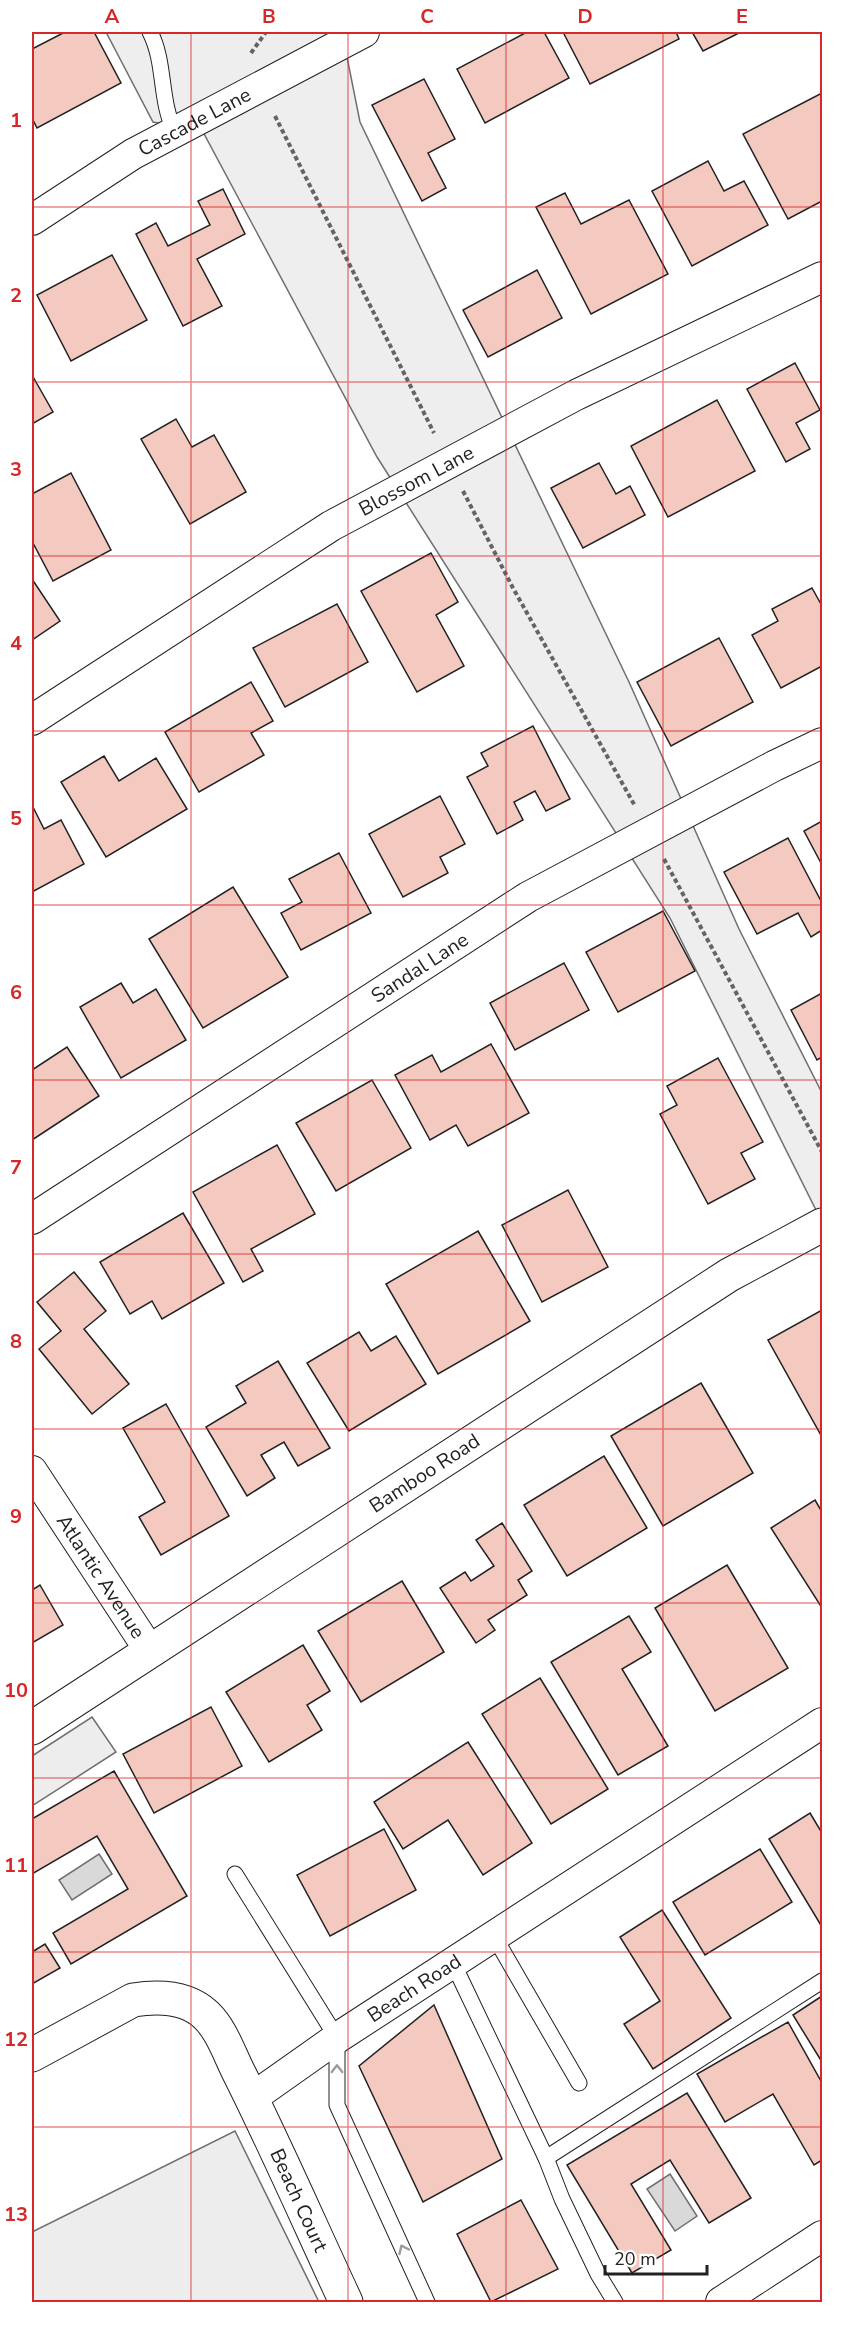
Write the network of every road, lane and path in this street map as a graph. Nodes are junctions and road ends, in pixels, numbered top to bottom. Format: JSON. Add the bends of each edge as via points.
{"nodes":[{"id":1,"x":150,"y":32,"type":"edge"},
{"id":2,"x":266,"y":32,"type":"edge"},
{"id":3,"x":364,"y":32,"type":"edge"},
{"id":4,"x":260,"y":87,"type":"junction"},
{"id":5,"x":175,"y":132,"type":"junction"},
{"id":6,"x":32,"y":220,"type":"edge"},
{"id":7,"x":822,"y":278,"type":"edge"},
{"id":8,"x":449,"y":463,"type":"junction"},
{"id":9,"x":32,"y":720,"type":"edge"},
{"id":10,"x":822,"y":743,"type":"edge"},
{"id":11,"x":650,"y":833,"type":"junction"},
{"id":12,"x":822,"y":1152,"type":"edge"},
{"id":13,"x":32,"y":1219,"type":"edge"},
{"id":14,"x":822,"y":1225,"type":"edge"},
{"id":15,"x":32,"y":1472,"type":"edge"},
{"id":16,"x":150,"y":1651,"type":"junction"},
{"id":17,"x":822,"y":1723,"type":"edge"},
{"id":18,"x":32,"y":1728,"type":"edge"},
{"id":19,"x":235,"y":1874,"type":"dead end"},
{"id":20,"x":494,"y":1936,"type":"junction"},
{"id":21,"x":453,"y":1963,"type":"junction"},
{"id":22,"x":822,"y":1981,"type":"edge"},
{"id":23,"x":337,"y":2038,"type":"junction"},
{"id":24,"x":32,"y":2055,"type":"edge"},
{"id":25,"x":579,"y":2083,"type":"dead end"},
{"id":26,"x":252,"y":2098,"type":"junction"},
{"id":27,"x":546,"y":2158,"type":"junction"},
{"id":28,"x":822,"y":2236,"type":"edge"},
{"id":29,"x":346,"y":2302,"type":"edge"},
{"id":30,"x":427,"y":2302,"type":"edge"},
{"id":31,"x":615,"y":2302,"type":"edge"},
{"id":32,"x":721,"y":2302,"type":"edge"}],
"edges":[{"from":1,"to":5,"type":"lane","via":[[158,46],[164,97]]},
{"from":2,"to":4,"type":"path","via":[[251,54]]},
{"from":3,"to":4,"type":"street","name":"Cascade Lane"},
{"from":4,"to":5,"type":"street","name":"Cascade Lane"},
{"from":4,"to":8,"type":"path"},
{"from":5,"to":6,"type":"street","name":"Cascade Lane","via":[[133,154]]},
{"from":7,"to":8,"type":"street","name":"Blossom Lane","via":[[576,395]]},
{"from":8,"to":9,"type":"street","name":"Blossom Lane","via":[[331,526]]},
{"from":8,"to":11,"type":"path","via":[[513,588]]},
{"from":10,"to":11,"type":"street","name":"Sandal Lane"},
{"from":11,"to":12,"type":"path"},
{"from":11,"to":13,"type":"street","name":"Sandal Lane","via":[[528,897]]},
{"from":14,"to":16,"type":"street","name":"Bamboo Road","via":[[729,1275]]},
{"from":15,"to":16,"type":"street","name":"Atlantic Avenue"},
{"from":16,"to":18,"type":"street","name":"Bamboo Road"},
{"from":17,"to":20,"type":"street","name":"Beach Road"},
{"from":19,"to":23,"type":"lane"},
{"from":20,"to":21,"type":"street","name":"Beach Road"},
{"from":20,"to":25,"type":"lane"},
{"from":21,"to":23,"type":"street","name":"Beach Road"},
{"from":21,"to":27,"type":"lane"},
{"from":22,"to":27,"type":"lane"},
{"from":23,"to":26,"type":"street","name":"Beach Road"},
{"from":30,"to":23,"type":"lane","one_way":true,"via":[[337,2105]]},
{"from":24,"to":26,"type":"street","via":[[133,2000],[173,1998],[190,2004],[210,2019]]},
{"from":26,"to":29,"type":"street","name":"Beach Court"},
{"from":27,"to":31,"type":"lane","via":[[562,2199]]},
{"from":28,"to":32,"type":"street"}]}
